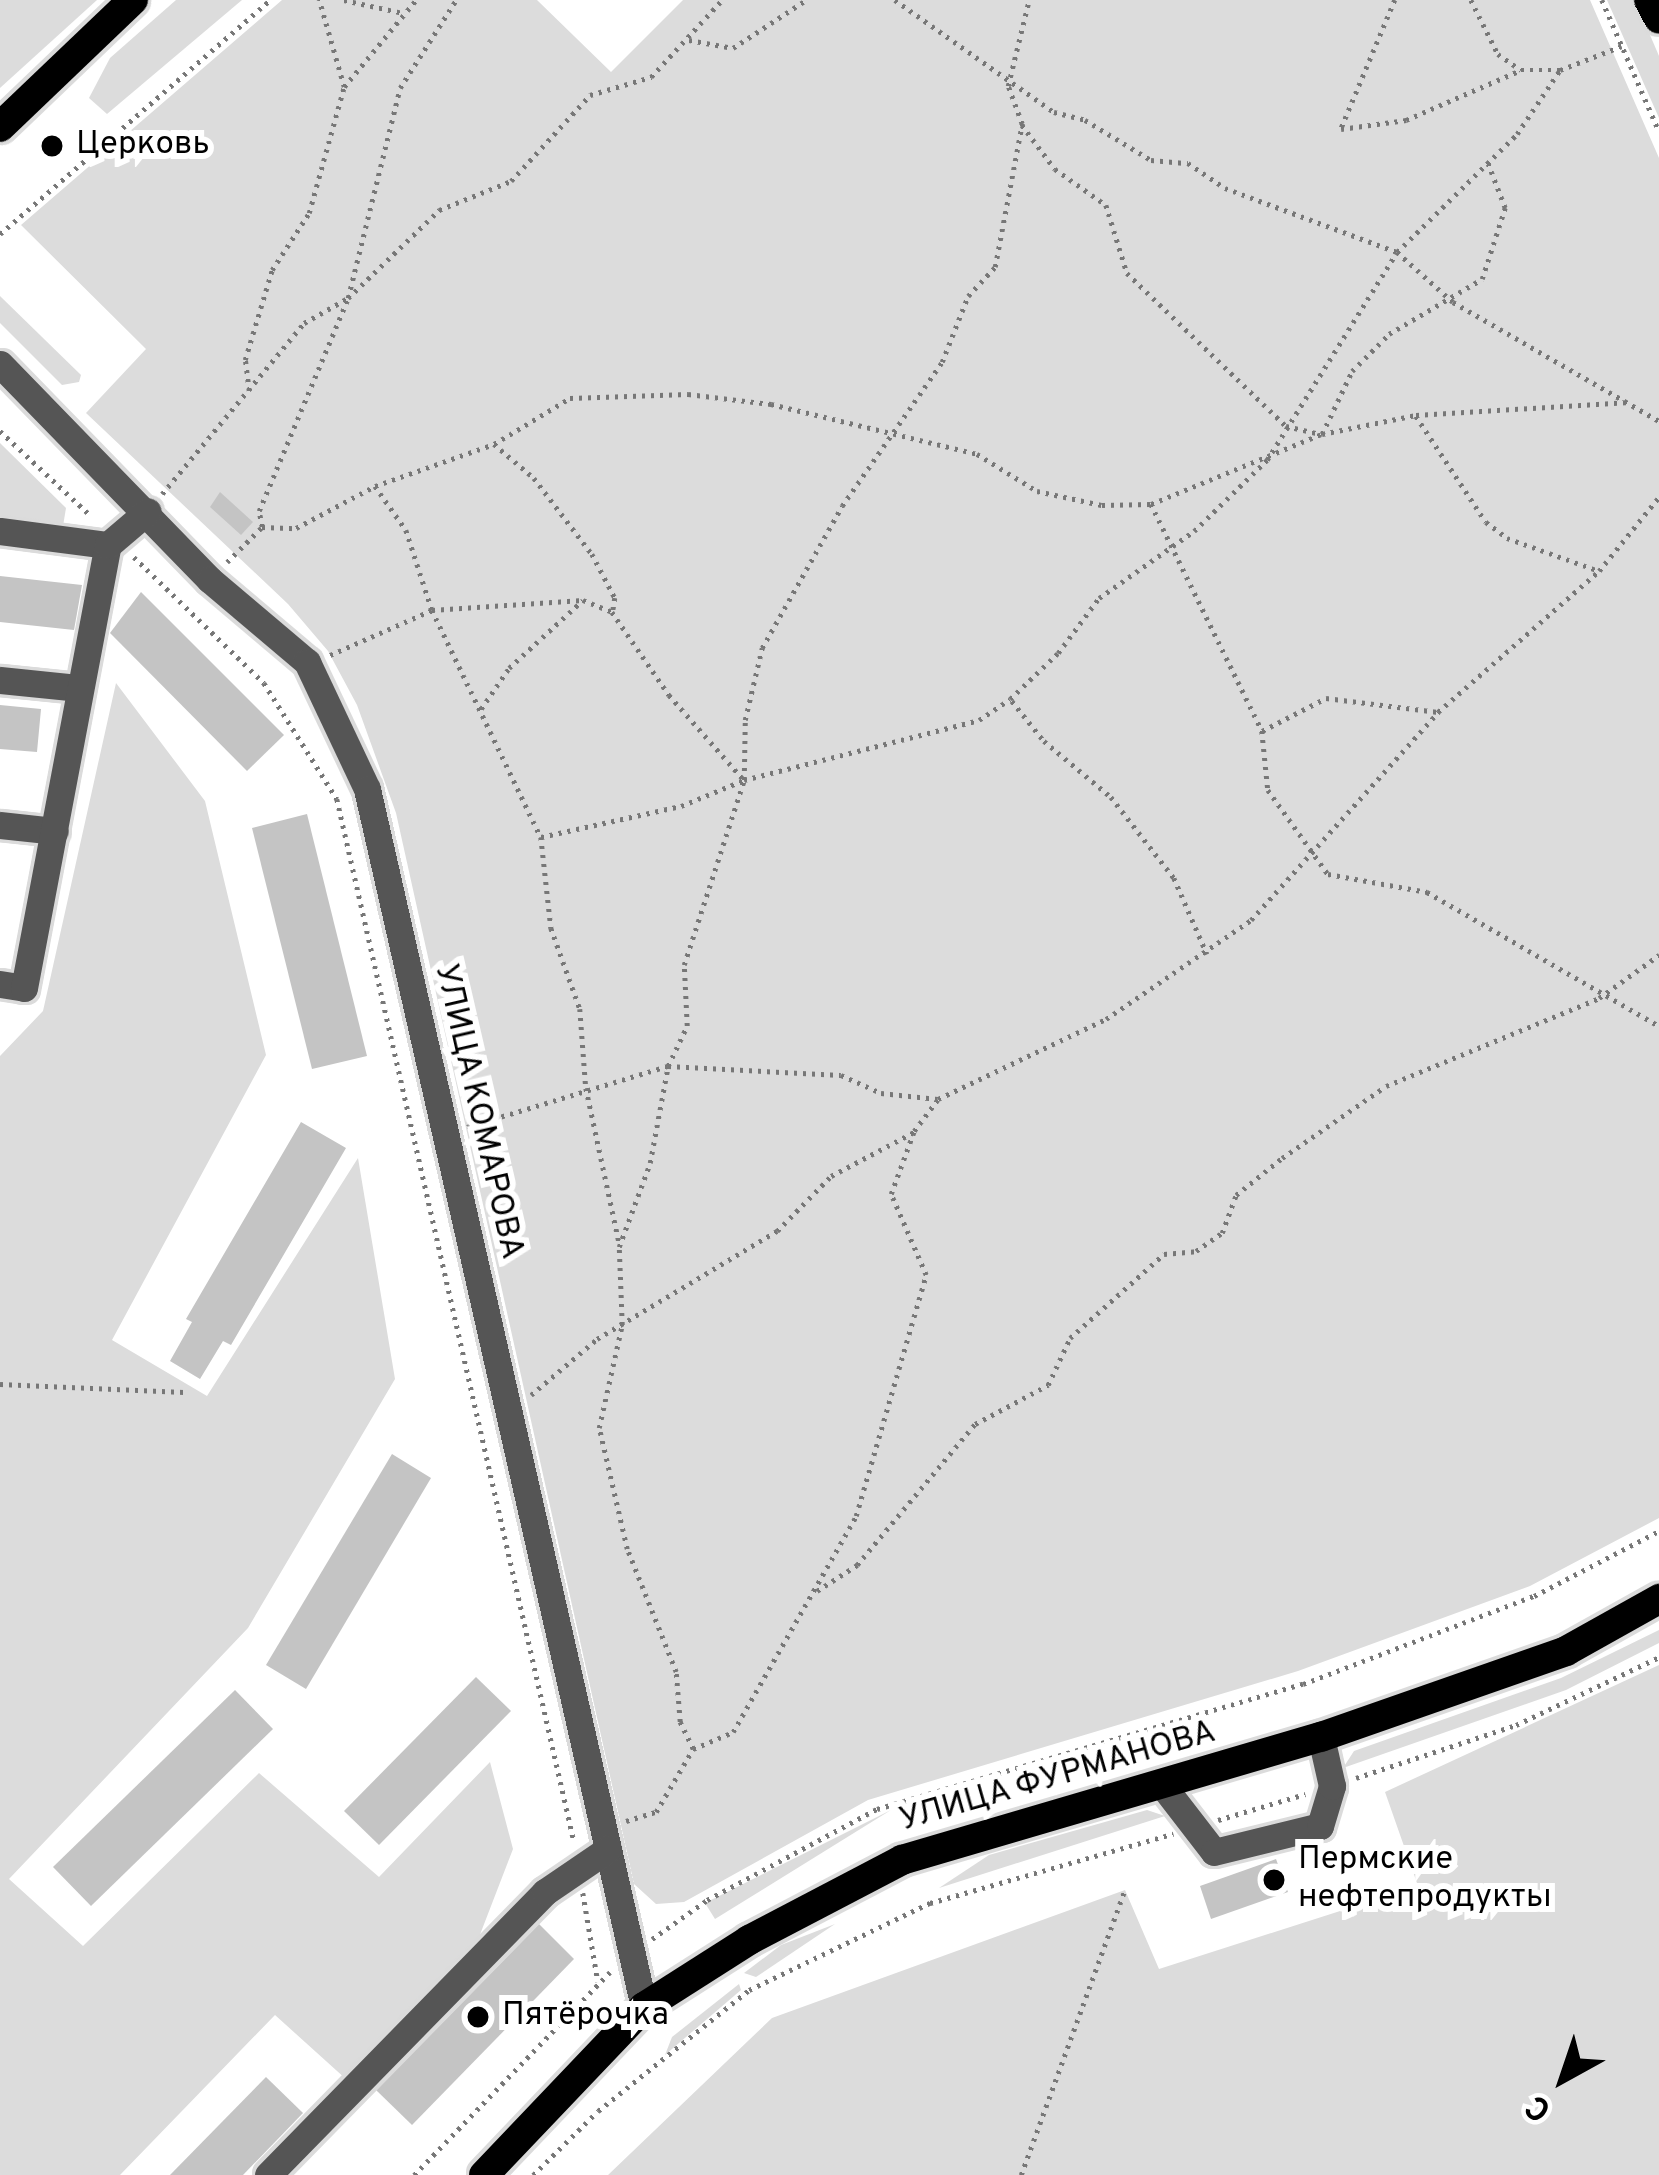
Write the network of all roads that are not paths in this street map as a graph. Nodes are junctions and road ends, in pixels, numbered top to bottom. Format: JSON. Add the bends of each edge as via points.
{"nodes":[{"id":1,"x":133,"y":0,"type":"edge"},
{"id":2,"x":1649,"y":0,"type":"edge"},
{"id":3,"x":1659,"y":19,"type":"edge"},
{"id":4,"x":0,"y":127,"type":"edge"},
{"id":5,"x":0,"y":364,"type":"edge"},
{"id":6,"x":148,"y":511,"type":"junction"},
{"id":7,"x":0,"y":531,"type":"edge"},
{"id":8,"x":111,"y":542,"type":"junction"},
{"id":9,"x":0,"y":680,"type":"edge"},
{"id":10,"x":79,"y":688,"type":"junction"},
{"id":11,"x":0,"y":825,"type":"edge"},
{"id":12,"x":56,"y":831,"type":"junction"},
{"id":13,"x":0,"y":984,"type":"edge"},
{"id":14,"x":1659,"y":1599,"type":"edge"},
{"id":15,"x":1321,"y":1737,"type":"junction"},
{"id":16,"x":1162,"y":1786,"type":"junction"},
{"id":17,"x":605,"y":1839,"type":"junction"},
{"id":18,"x":644,"y":2007,"type":"junction"},
{"id":19,"x":268,"y":2175,"type":"edge"},
{"id":20,"x":484,"y":2175,"type":"edge"}],
"edges":[{"from":1,"to":4,"type":"main road"},
{"from":2,"to":3,"type":"main road"},
{"from":5,"to":6,"type":"street","name":"УЛИЦА КОМАРОВА"},
{"from":6,"to":8,"type":"street"},
{"from":6,"to":17,"type":"street","name":"УЛИЦА КОМАРОВА","via":[[210,580],[307,662],[367,789]]},
{"from":7,"to":8,"type":"street"},
{"from":8,"to":10,"type":"street"},
{"from":9,"to":10,"type":"street"},
{"from":10,"to":12,"type":"street"},
{"from":11,"to":12,"type":"street"},
{"from":12,"to":13,"type":"street","via":[[24,988]]},
{"from":14,"to":15,"type":"main road","name":"УЛИЦА ФУРМАНОВА","via":[[1566,1651]]},
{"from":15,"to":16,"type":"main road","name":"УЛИЦА ФУРМАНОВА"},
{"from":15,"to":16,"type":"street","via":[[1332,1786],[1320,1826],[1214,1852]]},
{"from":16,"to":18,"type":"main road","name":"УЛИЦА ФУРМАНОВА","via":[[902,1860],[749,1940]]},
{"from":17,"to":18,"type":"street","name":"УЛИЦА КОМАРОВА"},
{"from":17,"to":19,"type":"street"},
{"from":18,"to":20,"type":"main road","name":"УЛИЦА ФУРМАНОВА"}]}
